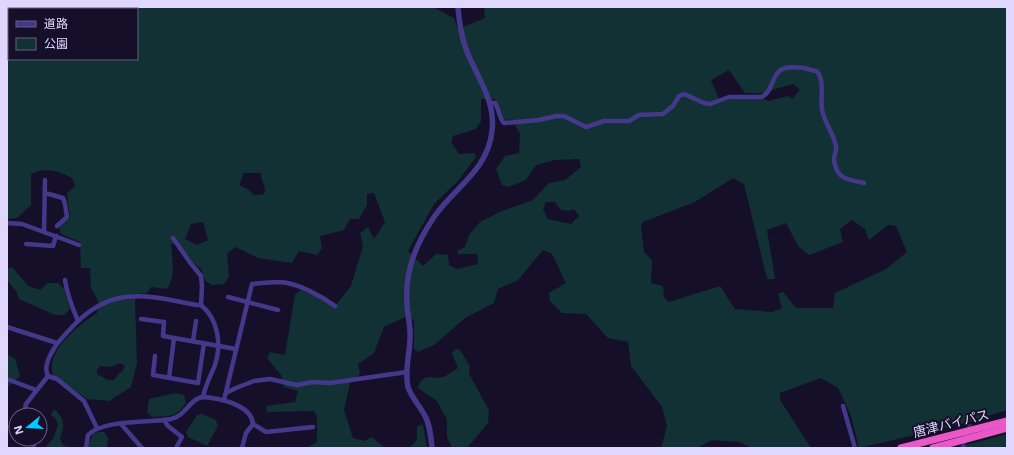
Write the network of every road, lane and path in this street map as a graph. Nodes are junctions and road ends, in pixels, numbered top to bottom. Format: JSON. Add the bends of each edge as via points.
{"nodes":[{"id":1,"x":458,"y":7,"type":"edge"},
{"id":2,"x":491,"y":103,"type":"junction"},
{"id":3,"x":45,"y":180,"type":"dead end"},
{"id":4,"x":864,"y":183,"type":"dead end"},
{"id":5,"x":45,"y":193,"type":"junction"},
{"id":6,"x":7,"y":223,"type":"edge"},
{"id":7,"x":57,"y":226,"type":"dead end"},
{"id":8,"x":44,"y":232,"type":"junction"},
{"id":9,"x":56,"y":236,"type":"junction"},
{"id":10,"x":173,"y":238,"type":"dead end"},
{"id":11,"x":26,"y":244,"type":"dead end"},
{"id":12,"x":79,"y":245,"type":"dead end"},
{"id":13,"x":65,"y":280,"type":"dead end"},
{"id":14,"x":228,"y":298,"type":"dead end"},
{"id":15,"x":247,"y":302,"type":"junction"},
{"id":16,"x":201,"y":305,"type":"junction"},
{"id":17,"x":335,"y":306,"type":"dead end"},
{"id":18,"x":278,"y":310,"type":"dead end"},
{"id":19,"x":141,"y":319,"type":"dead end"},
{"id":20,"x":78,"y":321,"type":"junction"},
{"id":21,"x":196,"y":321,"type":"dead end"},
{"id":22,"x":7,"y":327,"type":"edge"},
{"id":23,"x":174,"y":338,"type":"junction"},
{"id":24,"x":193,"y":341,"type":"junction"},
{"id":25,"x":204,"y":343,"type":"junction"},
{"id":26,"x":57,"y":344,"type":"junction"},
{"id":27,"x":218,"y":346,"type":"junction"},
{"id":28,"x":236,"y":349,"type":"junction"},
{"id":29,"x":154,"y":356,"type":"dead end"},
{"id":30,"x":407,"y":372,"type":"junction"},
{"id":31,"x":48,"y":376,"type":"junction"},
{"id":32,"x":169,"y":378,"type":"junction"},
{"id":33,"x":7,"y":379,"type":"edge"},
{"id":34,"x":36,"y":390,"type":"junction"},
{"id":35,"x":226,"y":393,"type":"junction"},
{"id":36,"x":203,"y":397,"type":"junction"},
{"id":37,"x":224,"y":400,"type":"junction"},
{"id":38,"x":843,"y":406,"type":"dead end"},
{"id":39,"x":25,"y":407,"type":"edge"},
{"id":40,"x":164,"y":420,"type":"junction"},
{"id":41,"x":1007,"y":421,"type":"edge"},
{"id":42,"x":121,"y":424,"type":"junction"},
{"id":43,"x":253,"y":424,"type":"junction"},
{"id":44,"x":97,"y":428,"type":"junction"},
{"id":45,"x":313,"y":428,"type":"dead end"},
{"id":46,"x":1007,"y":428,"type":"edge"},
{"id":47,"x":86,"y":448,"type":"edge"},
{"id":48,"x":142,"y":448,"type":"edge"},
{"id":49,"x":176,"y":448,"type":"edge"},
{"id":50,"x":242,"y":448,"type":"edge"},
{"id":51,"x":432,"y":448,"type":"edge"},
{"id":52,"x":855,"y":448,"type":"edge"},
{"id":53,"x":901,"y":448,"type":"edge"},
{"id":54,"x":933,"y":448,"type":"edge"}],
"edges":[{"from":1,"to":2,"type":"street","via":[[458,18],[466,48]]},
{"from":2,"to":4,"type":"street","via":[[495,103],[504,123],[564,116],[586,127],[604,121],[629,121],[639,115],[663,114],[684,94],[710,104],[729,97],[762,97],[770,91],[776,76],[782,70],[807,68],[817,71],[822,84],[822,110],[826,124],[834,137],[834,160],[838,172],[843,178]]},
{"from":2,"to":30,"type":"street","via":[[493,130],[490,146],[482,163],[441,208],[413,256],[407,290],[411,355]]},
{"from":3,"to":5,"type":"street"},
{"from":5,"to":7,"type":"street","via":[[63,198],[66,204],[67,217]]},
{"from":5,"to":8,"type":"street"},
{"from":6,"to":8,"type":"street","via":[[22,224]]},
{"from":8,"to":9,"type":"street"},
{"from":9,"to":11,"type":"street","via":[[53,246]]},
{"from":9,"to":12,"type":"street"},
{"from":10,"to":16,"type":"street","via":[[201,276]]},
{"from":13,"to":20,"type":"street","via":[[70,303]]},
{"from":14,"to":15,"type":"street"},
{"from":15,"to":17,"type":"street","via":[[252,284],[282,282],[326,299]]},
{"from":15,"to":18,"type":"street"},
{"from":15,"to":28,"type":"street"},
{"from":16,"to":20,"type":"street","via":[[150,296],[117,298],[104,302]]},
{"from":16,"to":27,"type":"street","via":[[211,316],[218,335]]},
{"from":19,"to":23,"type":"street","via":[[164,322],[163,336]]},
{"from":20,"to":26,"type":"street"},
{"from":21,"to":24,"type":"street"},
{"from":22,"to":26,"type":"street"},
{"from":23,"to":24,"type":"street"},
{"from":23,"to":32,"type":"street"},
{"from":24,"to":25,"type":"street"},
{"from":25,"to":27,"type":"street"},
{"from":25,"to":32,"type":"street","via":[[198,383]]},
{"from":26,"to":31,"type":"street","via":[[46,368]]},
{"from":27,"to":28,"type":"street"},
{"from":27,"to":36,"type":"street","via":[[215,364]]},
{"from":28,"to":35,"type":"street"},
{"from":29,"to":32,"type":"street","via":[[153,375]]},
{"from":30,"to":35,"type":"street","via":[[330,383],[297,384],[270,379],[254,381]]},
{"from":30,"to":51,"type":"street","via":[[409,389],[425,416],[430,431]]},
{"from":31,"to":34,"type":"street"},
{"from":31,"to":44,"type":"street","via":[[57,379],[84,401]]},
{"from":33,"to":34,"type":"street"},
{"from":34,"to":39,"type":"street"},
{"from":35,"to":37,"type":"street"},
{"from":36,"to":37,"type":"street"},
{"from":36,"to":40,"type":"street","via":[[198,398],[177,418]]},
{"from":37,"to":43,"type":"street","via":[[244,410]]},
{"from":38,"to":52,"type":"street"},
{"from":40,"to":42,"type":"street"},
{"from":40,"to":49,"type":"street","via":[[182,437]]},
{"from":41,"to":53,"type":"highway","name":"唐津バイパス"},
{"from":42,"to":44,"type":"street"},
{"from":42,"to":48,"type":"street"},
{"from":43,"to":45,"type":"street","via":[[266,432]]},
{"from":43,"to":50,"type":"street","via":[[246,433]]},
{"from":44,"to":47,"type":"street","via":[[88,435]]},
{"from":46,"to":54,"type":"highway","name":"唐津バイパス"}]}
